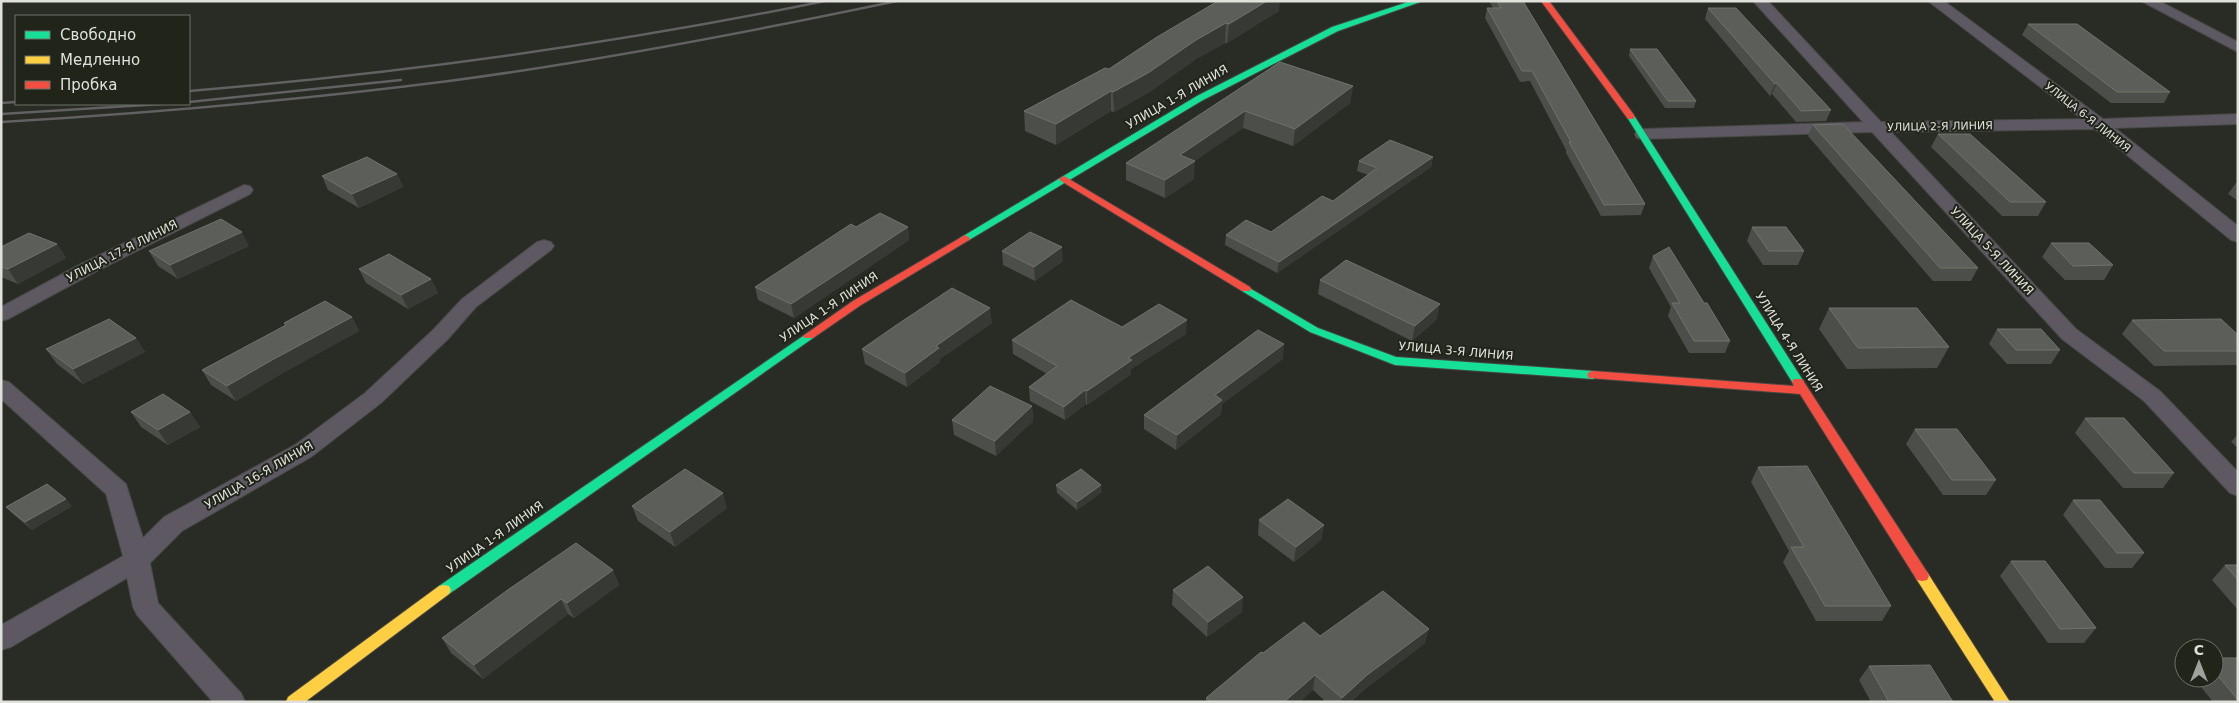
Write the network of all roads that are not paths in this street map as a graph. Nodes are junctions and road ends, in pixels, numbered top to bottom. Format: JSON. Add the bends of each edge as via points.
{"nodes":[{"id":1,"x":1419,"y":1,"type":"edge"},
{"id":2,"x":1545,"y":1,"type":"edge"},
{"id":3,"x":1760,"y":1,"type":"edge"},
{"id":4,"x":1935,"y":1,"type":"edge"},
{"id":5,"x":2148,"y":1,"type":"edge"},
{"id":6,"x":2238,"y":48,"type":"edge"},
{"id":7,"x":2238,"y":119,"type":"edge"},
{"id":8,"x":2099,"y":124,"type":"junction"},
{"id":9,"x":1876,"y":127,"type":"junction"},
{"id":10,"x":1643,"y":134,"type":"junction"},
{"id":11,"x":1064,"y":179,"type":"junction"},
{"id":12,"x":244,"y":190,"type":"dead end"},
{"id":13,"x":2238,"y":236,"type":"edge"},
{"id":14,"x":544,"y":246,"type":"dead end"},
{"id":15,"x":1,"y":315,"type":"edge"},
{"id":16,"x":1,"y":387,"type":"edge"},
{"id":17,"x":1803,"y":390,"type":"junction"},
{"id":18,"x":2238,"y":487,"type":"edge"},
{"id":19,"x":137,"y":560,"type":"junction"},
{"id":20,"x":1,"y":639,"type":"edge"},
{"id":21,"x":231,"y":702,"type":"edge"},
{"id":22,"x":294,"y":702,"type":"edge"},
{"id":23,"x":2003,"y":702,"type":"edge"}],
"edges":[{"from":1,"to":11,"type":"street","name":"УЛИЦА 1-Я ЛИНИЯ","via":[[1327,33],[1200,98]]},
{"from":2,"to":10,"type":"street","name":"УЛИЦА 4-Я ЛИНИЯ"},
{"from":3,"to":9,"type":"street","name":"УЛИЦА 5-Я ЛИНИЯ"},
{"from":4,"to":8,"type":"street","name":"УЛИЦА 6-Я ЛИНИЯ"},
{"from":5,"to":6,"type":"street"},
{"from":7,"to":8,"type":"street","name":"УЛИЦА 2-Я ЛИНИЯ"},
{"from":8,"to":9,"type":"street","name":"УЛИЦА 2-Я ЛИНИЯ"},
{"from":8,"to":13,"type":"street","name":"УЛИЦА 6-Я ЛИНИЯ"},
{"from":9,"to":10,"type":"street","name":"УЛИЦА 2-Я ЛИНИЯ"},
{"from":9,"to":18,"type":"street","name":"УЛИЦА 5-Я ЛИНИЯ","via":[[2069,334],[2152,396]]},
{"from":10,"to":17,"type":"street","name":"УЛИЦА 4-Я ЛИНИЯ"},
{"from":11,"to":17,"type":"street","name":"УЛИЦА 3-Я ЛИНИЯ","via":[[1314,330],[1395,361]]},
{"from":11,"to":22,"type":"street","name":"УЛИЦА 1-Я ЛИНИЯ","via":[[857,303],[482,562]]},
{"from":12,"to":15,"type":"street","name":"УЛИЦА 17-Я ЛИНИЯ"},
{"from":14,"to":19,"type":"street","name":"УЛИЦА 16-Я ЛИНИЯ","via":[[469,303],[441,334],[365,404],[303,452],[173,524]]},
{"from":16,"to":19,"type":"street","via":[[117,490]]},
{"from":17,"to":23,"type":"street","name":"УЛИЦА 4-Я ЛИНИЯ"},
{"from":19,"to":20,"type":"street","name":"УЛИЦА 16-Я ЛИНИЯ"},
{"from":19,"to":21,"type":"street","via":[[146,607]]}]}
